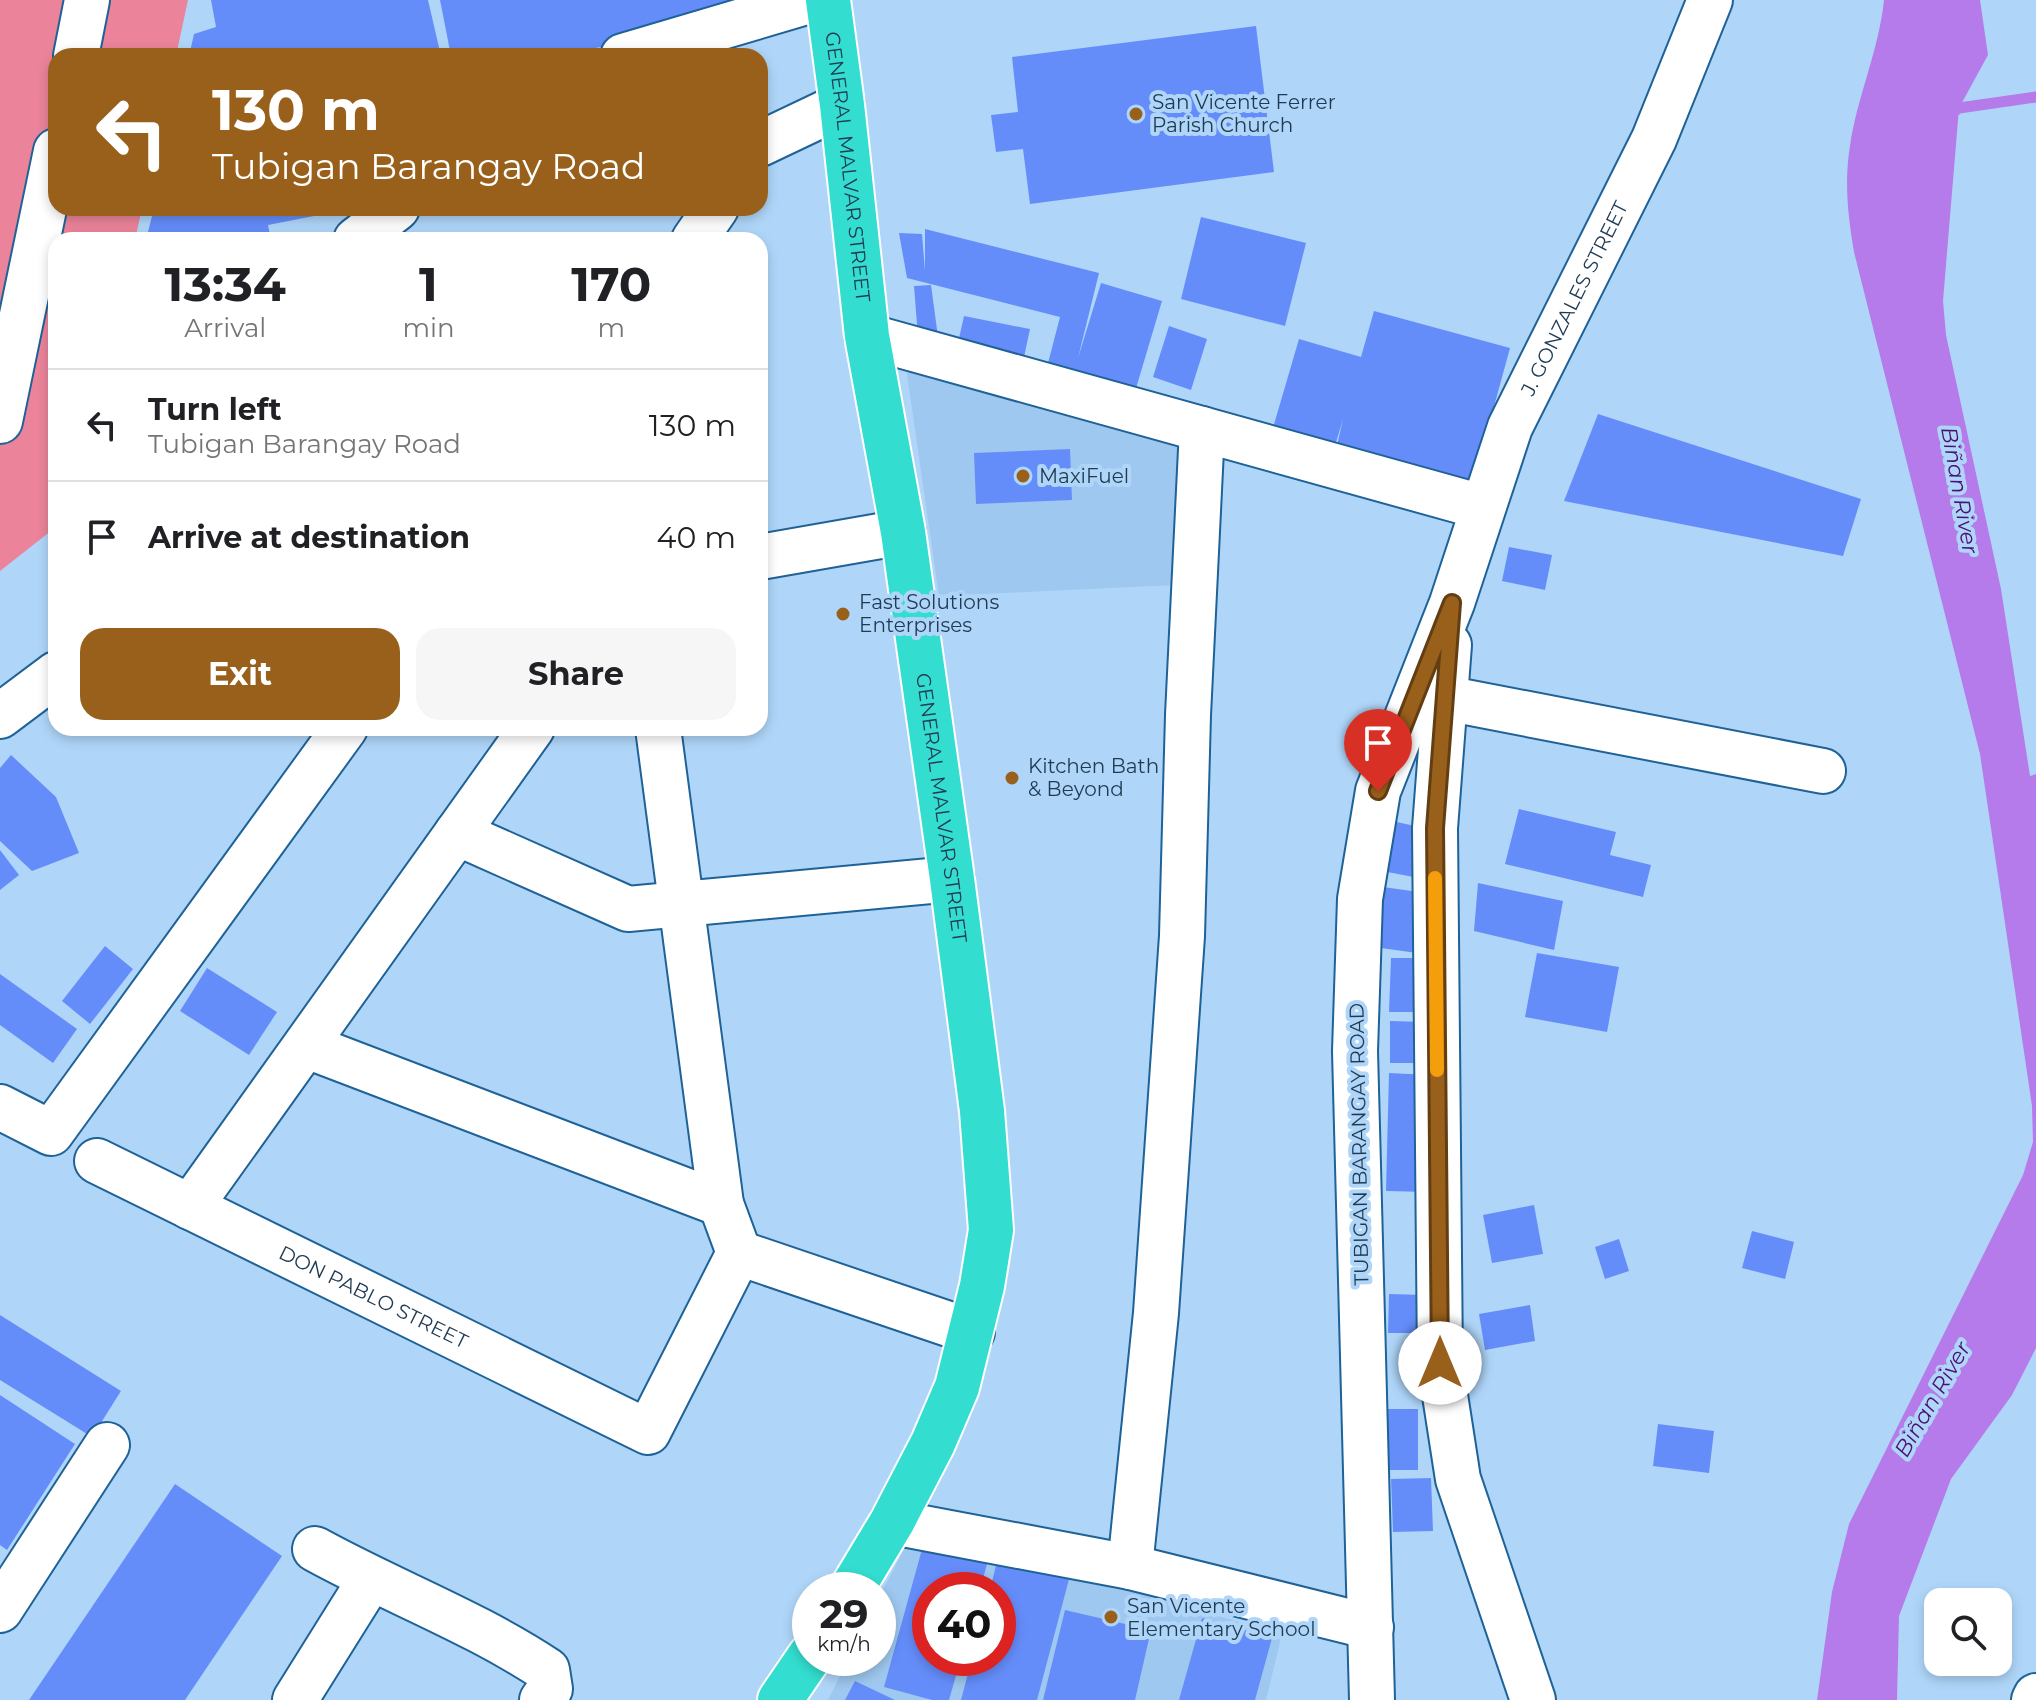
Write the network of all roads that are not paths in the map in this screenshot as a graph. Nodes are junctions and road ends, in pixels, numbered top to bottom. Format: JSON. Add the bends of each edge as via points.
{"nodes":[{"id":1,"x":87,"y":0,"type":"edge"},
{"id":2,"x":813,"y":0,"type":"edge"},
{"id":3,"x":828,"y":0,"type":"edge"},
{"id":4,"x":1710,"y":0,"type":"edge"},
{"id":5,"x":78,"y":48,"type":"edge"},
{"id":6,"x":650,"y":48,"type":"edge"},
{"id":7,"x":842,"y":105,"type":"junction"},
{"id":8,"x":768,"y":140,"type":"edge"},
{"id":9,"x":48,"y":190,"type":"edge"},
{"id":10,"x":387,"y":216,"type":"edge"},
{"id":11,"x":366,"y":232,"type":"edge"},
{"id":12,"x":867,"y":336,"type":"junction"},
{"id":13,"x":0,"y":421,"type":"edge"},
{"id":14,"x":1202,"y":429,"type":"junction"},
{"id":15,"x":1482,"y":507,"type":"junction"},
{"id":16,"x":903,"y":532,"type":"junction"},
{"id":17,"x":768,"y":556,"type":"edge"},
{"id":18,"x":1452,"y":603,"type":"junction"},
{"id":19,"x":48,"y":680,"type":"edge"},
{"id":20,"x":1445,"y":698,"type":"junction"},
{"id":21,"x":0,"y":716,"type":"edge"},
{"id":22,"x":339,"y":736,"type":"edge"},
{"id":23,"x":526,"y":736,"type":"edge"},
{"id":24,"x":659,"y":736,"type":"edge"},
{"id":25,"x":1823,"y":771,"type":"dead end"},
{"id":26,"x":457,"y":833,"type":"junction"},
{"id":27,"x":952,"y":879,"type":"junction"},
{"id":28,"x":682,"y":903,"type":"junction"},
{"id":29,"x":307,"y":1046,"type":"junction"},
{"id":30,"x":0,"y":1107,"type":"edge"},
{"id":31,"x":97,"y":1161,"type":"dead end"},
{"id":32,"x":721,"y":1204,"type":"junction"},
{"id":33,"x":190,"y":1207,"type":"junction"},
{"id":34,"x":739,"y":1253,"type":"junction"},
{"id":35,"x":972,"y":1332,"type":"junction"},
{"id":36,"x":107,"y":1445,"type":"dead end"},
{"id":37,"x":892,"y":1522,"type":"junction"},
{"id":38,"x":315,"y":1549,"type":"dead end"},
{"id":39,"x":1130,"y":1567,"type":"junction"},
{"id":40,"x":862,"y":1572,"type":"edge"},
{"id":41,"x":370,"y":1580,"type":"junction"},
{"id":42,"x":0,"y":1610,"type":"edge"},
{"id":43,"x":1371,"y":1627,"type":"junction"},
{"id":44,"x":796,"y":1676,"type":"edge"},
{"id":45,"x":295,"y":1700,"type":"edge"},
{"id":46,"x":542,"y":1700,"type":"edge"},
{"id":47,"x":780,"y":1700,"type":"edge"},
{"id":48,"x":1372,"y":1700,"type":"edge"},
{"id":49,"x":1533,"y":1700,"type":"edge"}],
"edges":[{"from":1,"to":5,"type":"street"},
{"from":2,"to":6,"type":"street"},
{"from":3,"to":7,"type":"highway","name":"GENERAL MALVAR STREET"},
{"from":4,"to":15,"type":"street","name":"J. GONZALES STREET","via":[[1654,139],[1510,427]]},
{"from":7,"to":8,"type":"street"},
{"from":7,"to":12,"type":"highway","name":"GENERAL MALVAR STREET"},
{"from":9,"to":13,"type":"street"},
{"from":10,"to":11,"type":"street"},
{"from":12,"to":14,"type":"street"},
{"from":12,"to":16,"type":"highway","name":"GENERAL MALVAR STREET"},
{"from":14,"to":15,"type":"street"},
{"from":14,"to":39,"type":"street","via":[[1182,936],[1156,1313]]},
{"from":15,"to":18,"type":"street","name":"J. GONZALES STREET"},
{"from":16,"to":17,"type":"street"},
{"from":16,"to":27,"type":"highway","name":"GENERAL MALVAR STREET"},
{"from":18,"to":20,"type":"street"},
{"from":18,"to":43,"type":"street","name":"TUBIGAN BARANGAY ROAD","via":[[1378,791],[1360,899],[1355,1051]]},
{"from":19,"to":21,"type":"street"},
{"from":20,"to":25,"type":"street"},
{"from":20,"to":49,"type":"street","via":[[1435,828],[1440,1363],[1458,1479]]},
{"from":22,"to":30,"type":"street","via":[[51,1133]]},
{"from":23,"to":26,"type":"street"},
{"from":24,"to":28,"type":"street"},
{"from":26,"to":28,"type":"street","via":[[628,909]]},
{"from":26,"to":29,"type":"street"},
{"from":27,"to":28,"type":"street"},
{"from":27,"to":35,"type":"highway","name":"GENERAL MALVAR STREET","via":[[982,1111],[991,1230]]},
{"from":28,"to":32,"type":"street"},
{"from":29,"to":32,"type":"street"},
{"from":29,"to":33,"type":"street"},
{"from":31,"to":33,"type":"street","name":"DON PABLO STREET"},
{"from":32,"to":34,"type":"street"},
{"from":33,"to":34,"type":"street","name":"DON PABLO STREET","via":[[648,1432]]},
{"from":34,"to":35,"type":"street"},
{"from":35,"to":37,"type":"highway","name":"GENERAL MALVAR STREET","via":[[957,1387]]},
{"from":36,"to":42,"type":"street"},
{"from":37,"to":39,"type":"street"},
{"from":37,"to":40,"type":"highway","name":"GENERAL MALVAR STREET"},
{"from":38,"to":41,"type":"street"},
{"from":39,"to":43,"type":"street"},
{"from":41,"to":45,"type":"street"},
{"from":41,"to":46,"type":"street","via":[[512,1647],[547,1670],[550,1689]]},
{"from":43,"to":48,"type":"street","name":"TUBIGAN BARANGAY ROAD"},
{"from":44,"to":47,"type":"highway"}]}
